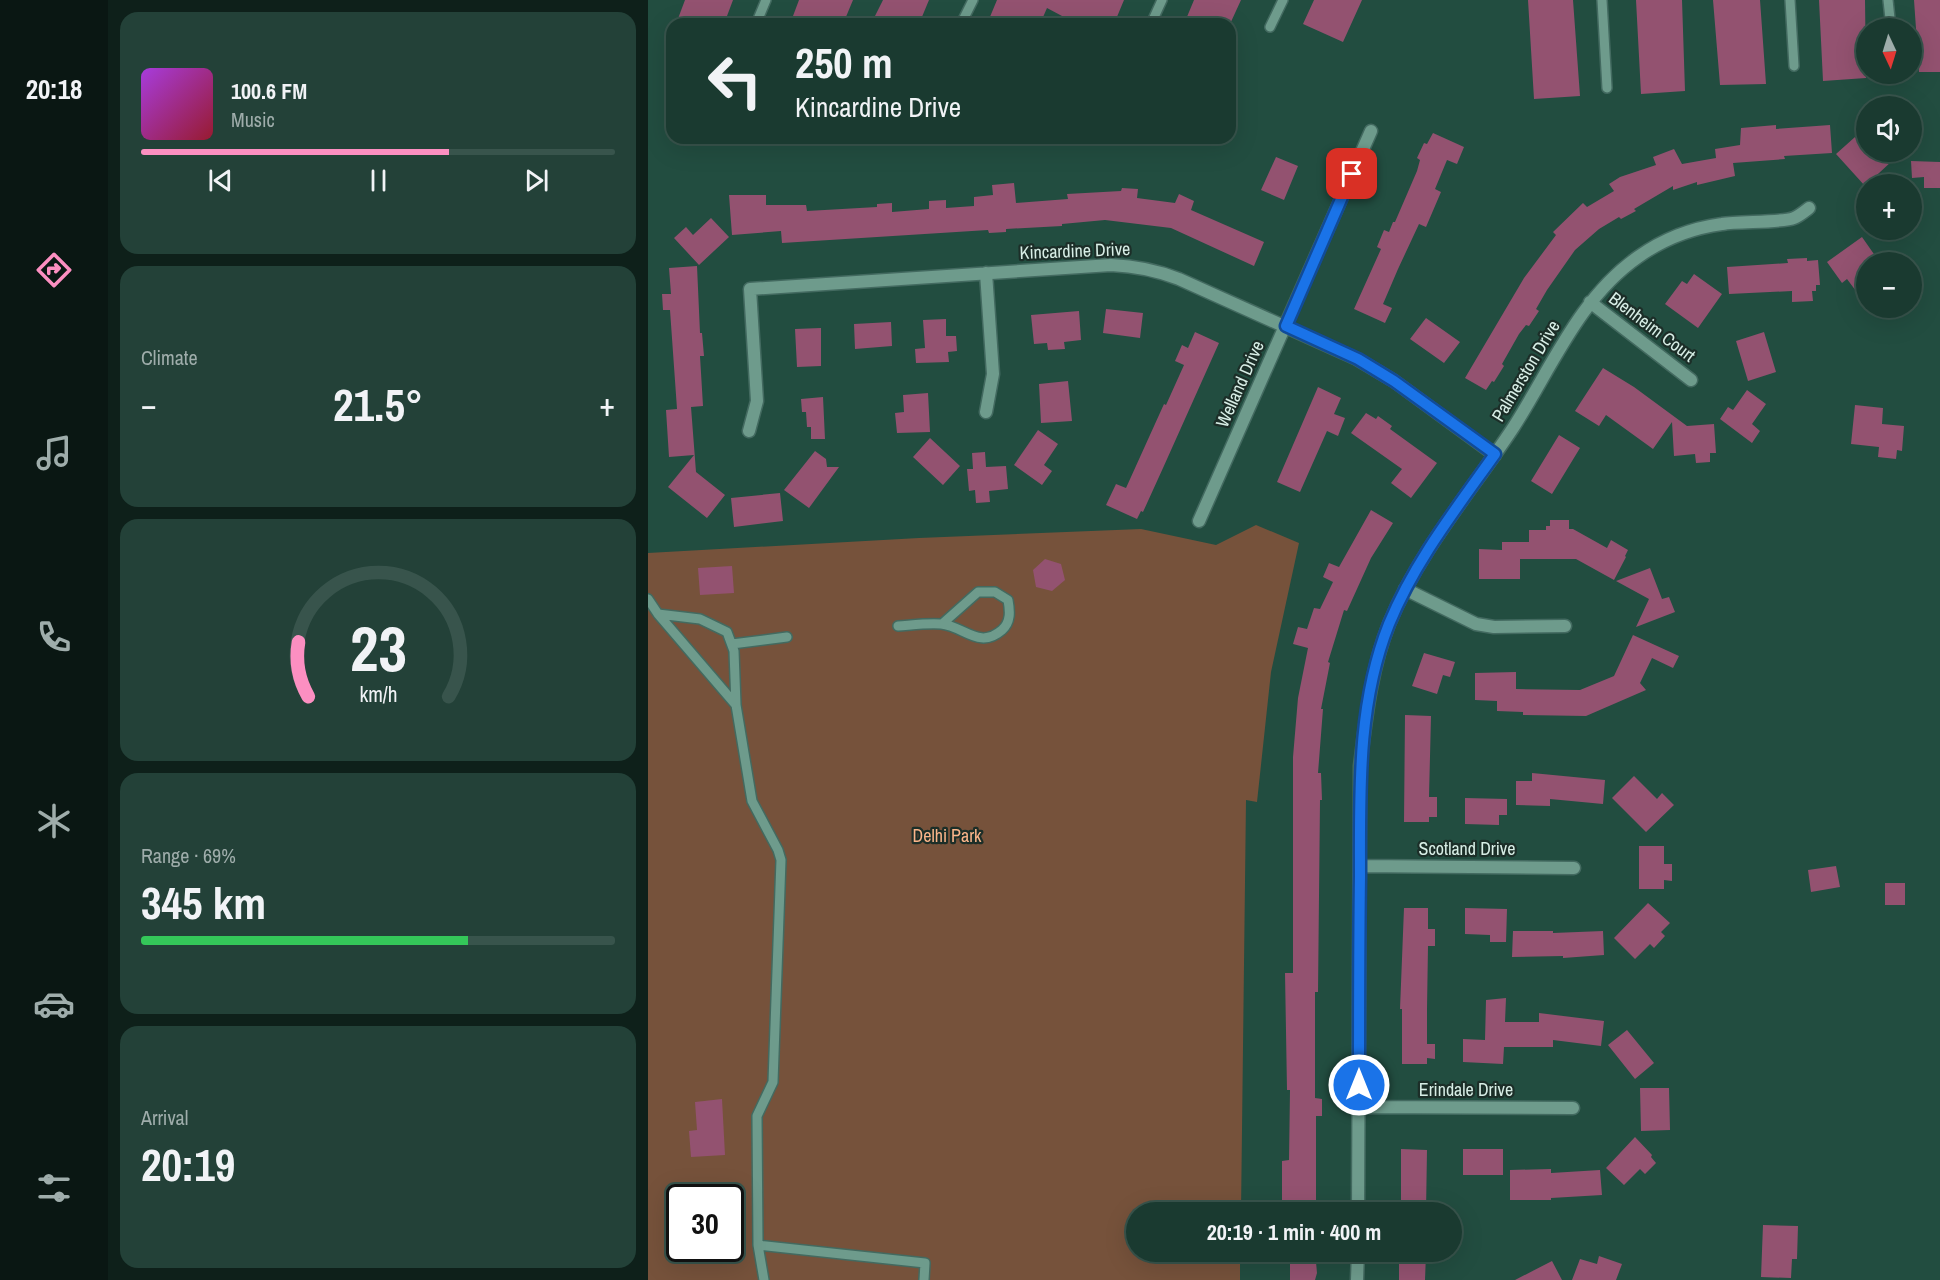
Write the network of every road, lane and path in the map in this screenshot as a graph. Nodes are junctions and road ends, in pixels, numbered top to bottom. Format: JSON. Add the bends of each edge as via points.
{"nodes":[{"id":1,"x":766,"y":0,"type":"edge"},
{"id":2,"x":973,"y":0,"type":"edge"},
{"id":3,"x":1162,"y":0,"type":"edge"},
{"id":4,"x":1283,"y":0,"type":"edge"},
{"id":5,"x":1602,"y":0,"type":"edge"},
{"id":6,"x":1790,"y":0,"type":"edge"},
{"id":7,"x":1888,"y":0,"type":"edge"},
{"id":8,"x":758,"y":18,"type":"edge"},
{"id":9,"x":964,"y":18,"type":"edge"},
{"id":10,"x":1154,"y":18,"type":"edge"},
{"id":11,"x":1890,"y":18,"type":"edge"},
{"id":12,"x":1270,"y":27,"type":"dead end"},
{"id":13,"x":1794,"y":66,"type":"dead end"},
{"id":14,"x":1607,"y":88,"type":"dead end"},
{"id":15,"x":1371,"y":130,"type":"dead end"},
{"id":16,"x":1809,"y":208,"type":"dead end"},
{"id":17,"x":986,"y":273,"type":"junction"},
{"id":18,"x":1590,"y":302,"type":"junction"},
{"id":19,"x":1286,"y":326,"type":"junction"},
{"id":20,"x":1691,"y":380,"type":"dead end"},
{"id":21,"x":986,"y":412,"type":"dead end"},
{"id":22,"x":749,"y":431,"type":"dead end"},
{"id":23,"x":1495,"y":454,"type":"junction"},
{"id":24,"x":1199,"y":521,"type":"dead end"},
{"id":25,"x":1405,"y":589,"type":"junction"},
{"id":26,"x":648,"y":599,"type":"edge"},
{"id":27,"x":658,"y":614,"type":"junction"},
{"id":28,"x":942,"y":624,"type":"junction"},
{"id":29,"x":898,"y":626,"type":"dead end"},
{"id":30,"x":1565,"y":626,"type":"dead end"},
{"id":31,"x":787,"y":637,"type":"dead end"},
{"id":32,"x":732,"y":644,"type":"junction"},
{"id":33,"x":736,"y":705,"type":"junction"},
{"id":34,"x":1360,"y":866,"type":"junction"},
{"id":35,"x":1574,"y":868,"type":"dead end"},
{"id":36,"x":1358,"y":1107,"type":"junction"},
{"id":37,"x":1573,"y":1108,"type":"dead end"},
{"id":38,"x":1358,"y":1202,"type":"edge"},
{"id":39,"x":758,"y":1245,"type":"junction"},
{"id":40,"x":1358,"y":1262,"type":"edge"},
{"id":41,"x":764,"y":1280,"type":"edge"},
{"id":42,"x":924,"y":1280,"type":"edge"},
{"id":43,"x":1358,"y":1280,"type":"edge"}],
"edges":[{"from":1,"to":8,"type":"lane"},
{"from":2,"to":9,"type":"lane"},
{"from":3,"to":10,"type":"lane"},
{"from":4,"to":12,"type":"lane"},
{"from":5,"to":14,"type":"lane"},
{"from":6,"to":13,"type":"lane"},
{"from":7,"to":11,"type":"lane"},
{"from":15,"to":19,"type":"street","name":"Welland Drive"},
{"from":16,"to":18,"type":"street","name":"Palmerston Drive","via":[[1793,219],[1721,224],[1667,240],[1620,270]]},
{"from":17,"to":19,"type":"street","name":"Kincardine Drive","via":[[1134,266],[1179,279]]},
{"from":17,"to":21,"type":"street","via":[[993,375]]},
{"from":17,"to":22,"type":"street","name":"Kincardine Drive","via":[[750,289],[757,401]]},
{"from":18,"to":20,"type":"street","name":"Blenheim Court"},
{"from":18,"to":23,"type":"street","name":"Palmerston Drive"},
{"from":19,"to":23,"type":"street","name":"Kincardine Drive","via":[[1358,359],[1394,381]]},
{"from":19,"to":24,"type":"street","name":"Welland Drive"},
{"from":23,"to":25,"type":"street","name":"Palmerston Drive","via":[[1428,548]]},
{"from":25,"to":30,"type":"street","via":[[1476,624]]},
{"from":25,"to":34,"type":"street","name":"Palmerston Drive","via":[[1388,626],[1368,697],[1360,766]]},
{"from":26,"to":27,"type":"lane"},
{"from":27,"to":32,"type":"lane","via":[[700,620],[727,632]]},
{"from":27,"to":33,"type":"lane"},
{"from":28,"to":28,"type":"lane","via":[[978,639],[994,637],[1006,627],[1008,600],[995,592],[978,592]]},
{"from":28,"to":29,"type":"lane"},
{"from":31,"to":32,"type":"lane"},
{"from":32,"to":33,"type":"lane"},
{"from":33,"to":39,"type":"lane","via":[[752,801],[781,860],[773,1082],[757,1116]]},
{"from":34,"to":35,"type":"street","name":"Scotland Drive"},
{"from":34,"to":36,"type":"street","name":"Palmerston Drive"},
{"from":36,"to":37,"type":"street","name":"Erindale Drive"},
{"from":36,"to":38,"type":"street","name":"Palmerston Drive"},
{"from":39,"to":41,"type":"lane"},
{"from":39,"to":42,"type":"lane","via":[[925,1263]]},
{"from":40,"to":43,"type":"street"}]}
